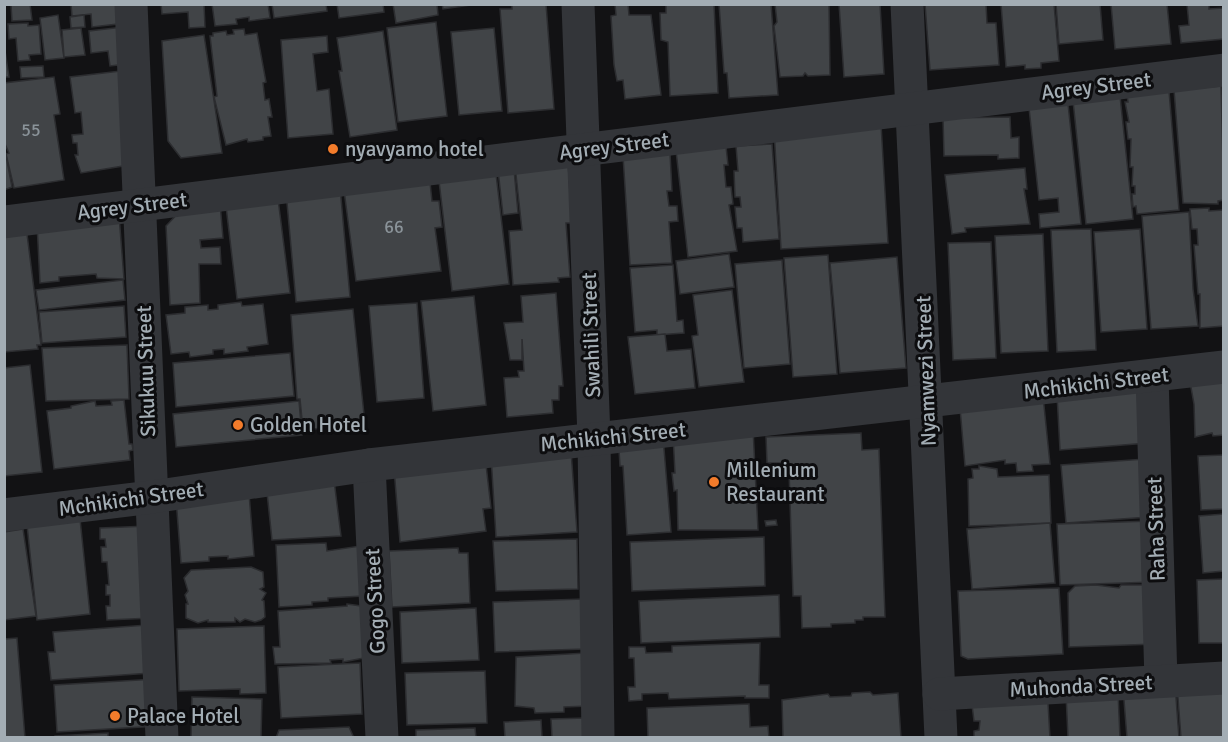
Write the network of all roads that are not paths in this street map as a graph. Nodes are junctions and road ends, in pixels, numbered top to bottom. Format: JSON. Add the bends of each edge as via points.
{"nodes":[{"id":1,"x":131,"y":4,"type":"edge"},
{"id":2,"x":578,"y":4,"type":"edge"},
{"id":3,"x":907,"y":4,"type":"edge"},
{"id":4,"x":1224,"y":70,"type":"edge"},
{"id":5,"x":914,"y":109,"type":"junction"},
{"id":6,"x":584,"y":150,"type":"junction"},
{"id":7,"x":139,"y":205,"type":"junction"},
{"id":8,"x":4,"y":222,"type":"edge"},
{"id":9,"x":1224,"y":367,"type":"edge"},
{"id":10,"x":1152,"y":376,"type":"junction"},
{"id":11,"x":927,"y":403,"type":"junction"},
{"id":12,"x":594,"y":438,"type":"junction"},
{"id":13,"x":369,"y":465,"type":"junction"},
{"id":14,"x":152,"y":497,"type":"junction"},
{"id":15,"x":4,"y":515,"type":"edge"},
{"id":16,"x":1224,"y":678,"type":"edge"},
{"id":17,"x":1161,"y":681,"type":"junction"},
{"id":18,"x":939,"y":694,"type":"junction"},
{"id":19,"x":162,"y":738,"type":"edge"},
{"id":20,"x":382,"y":738,"type":"edge"},
{"id":21,"x":598,"y":738,"type":"edge"},
{"id":22,"x":940,"y":738,"type":"edge"}],
"edges":[{"from":1,"to":7,"type":"street","name":"Sikukuu Street"},
{"from":2,"to":6,"type":"street","name":"Swahili Street"},
{"from":3,"to":5,"type":"street","name":"Nyamwezi Street"},
{"from":4,"to":5,"type":"street","name":"Agrey Street"},
{"from":5,"to":6,"type":"street","name":"Agrey Street"},
{"from":5,"to":11,"type":"street","name":"Nyamwezi Street"},
{"from":6,"to":7,"type":"street","name":"Agrey Street"},
{"from":6,"to":12,"type":"street","name":"Swahili Street"},
{"from":7,"to":8,"type":"street","name":"Agrey Street"},
{"from":7,"to":14,"type":"street","name":"Sikukuu Street"},
{"from":9,"to":10,"type":"street","name":"Mchikichi Street"},
{"from":10,"to":11,"type":"street","name":"Mchikichi Street"},
{"from":10,"to":17,"type":"street","name":"Raha Street"},
{"from":11,"to":12,"type":"street","name":"Mchikichi Street"},
{"from":11,"to":18,"type":"street","name":"Nyamwezi Street"},
{"from":12,"to":13,"type":"street","name":"Mchikichi Street"},
{"from":12,"to":21,"type":"street","name":"Swahili Street"},
{"from":13,"to":14,"type":"street","name":"Mchikichi Street"},
{"from":13,"to":20,"type":"street","name":"Gogo Street"},
{"from":14,"to":15,"type":"street","name":"Mchikichi Street"},
{"from":14,"to":19,"type":"street","name":"Sikukuu Street"},
{"from":16,"to":17,"type":"street","name":"Muhonda Street"},
{"from":17,"to":18,"type":"street","name":"Muhonda Street"},
{"from":18,"to":22,"type":"street","name":"Nyamwezi Street"}]}
